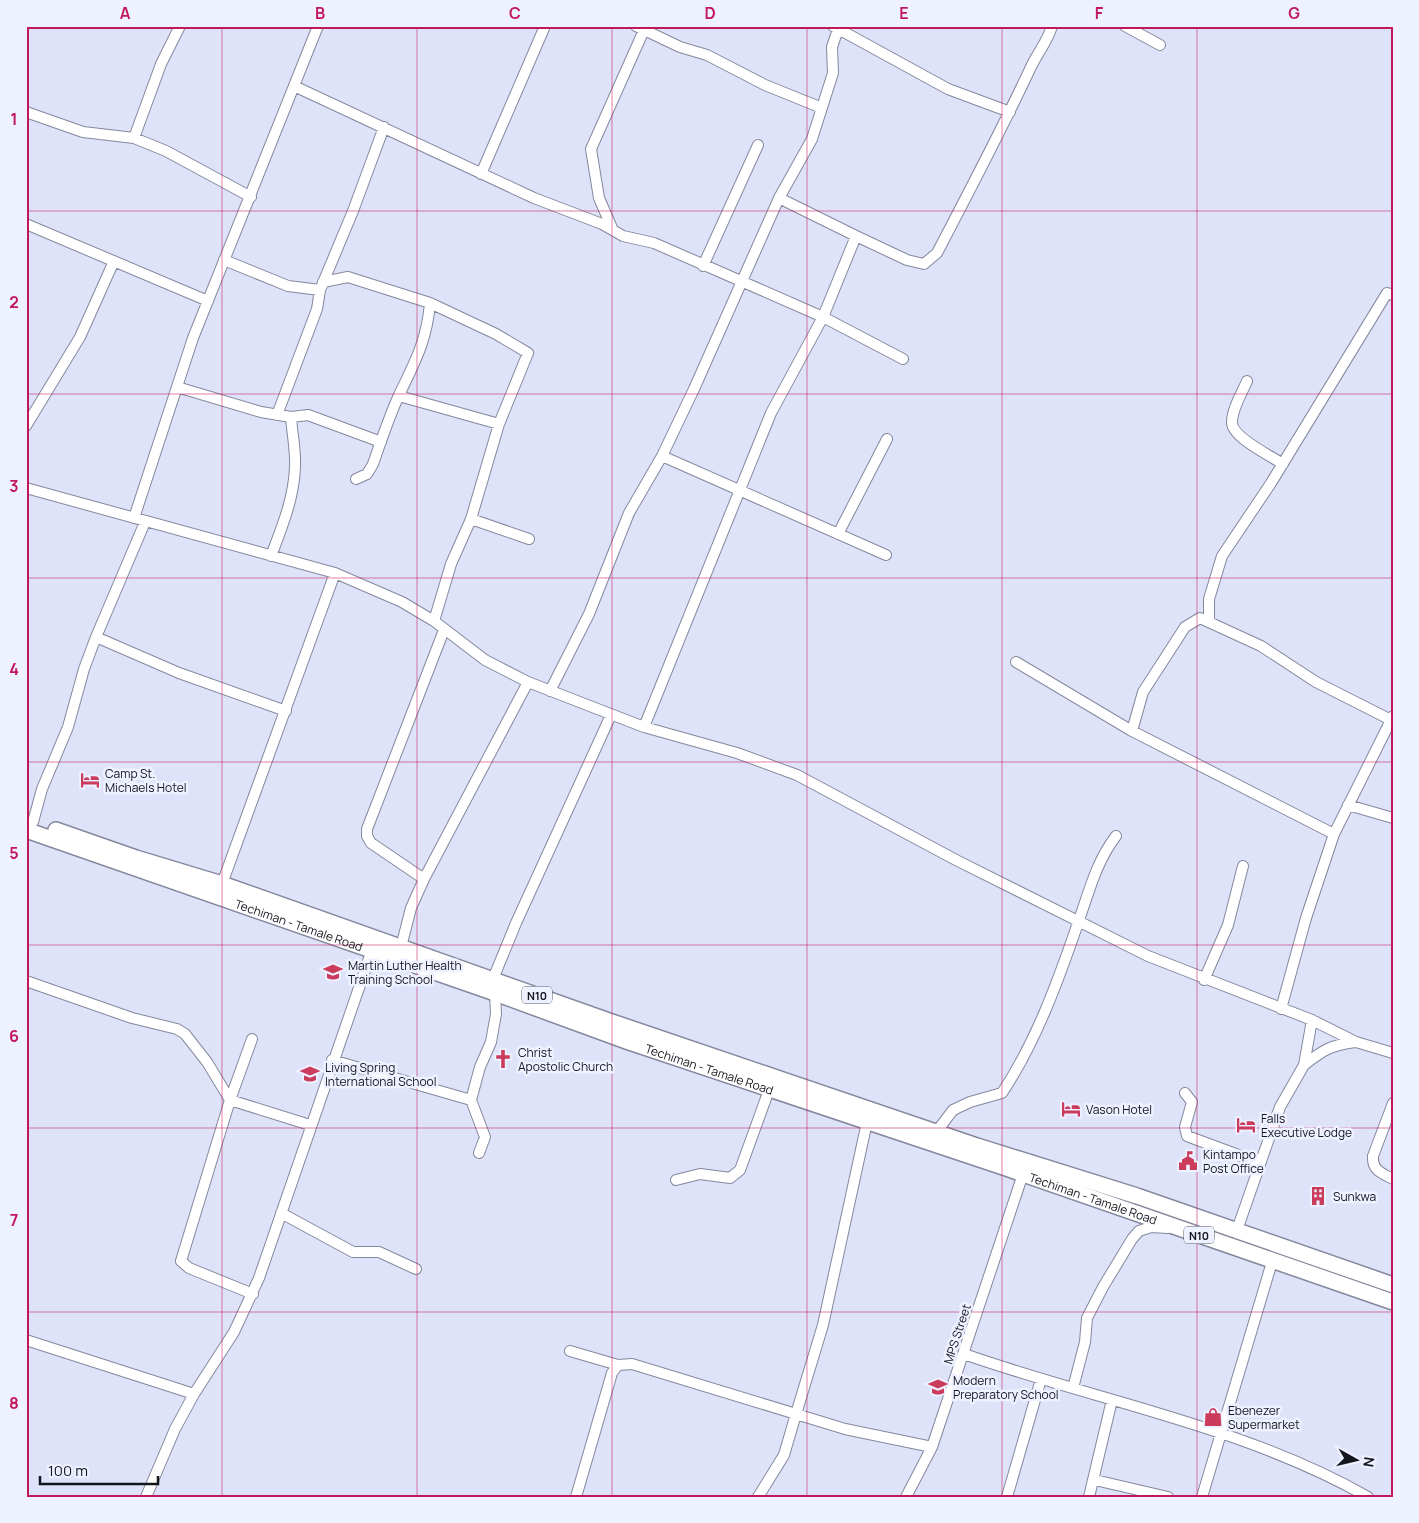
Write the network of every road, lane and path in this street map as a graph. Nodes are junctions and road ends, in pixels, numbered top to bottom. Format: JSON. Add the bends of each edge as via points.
{"nodes":[{"id":1,"x":180,"y":26,"type":"edge"},
{"id":2,"x":318,"y":26,"type":"edge"},
{"id":3,"x":545,"y":26,"type":"edge"},
{"id":4,"x":1052,"y":26,"type":"edge"},
{"id":5,"x":1125,"y":26,"type":"edge"},
{"id":6,"x":836,"y":27,"type":"edge"},
{"id":7,"x":640,"y":28,"type":"edge"},
{"id":8,"x":1160,"y":45,"type":"dead end"},
{"id":9,"x":294,"y":86,"type":"junction"},
{"id":10,"x":822,"y":108,"type":"junction"},
{"id":11,"x":26,"y":112,"type":"edge"},
{"id":12,"x":1010,"y":112,"type":"junction"},
{"id":13,"x":384,"y":128,"type":"junction"},
{"id":14,"x":134,"y":138,"type":"junction"},
{"id":15,"x":758,"y":145,"type":"dead end"},
{"id":16,"x":481,"y":174,"type":"junction"},
{"id":17,"x":251,"y":197,"type":"junction"},
{"id":18,"x":779,"y":198,"type":"junction"},
{"id":19,"x":26,"y":224,"type":"edge"},
{"id":20,"x":612,"y":228,"type":"junction"},
{"id":21,"x":856,"y":236,"type":"junction"},
{"id":22,"x":224,"y":260,"type":"junction"},
{"id":23,"x":114,"y":261,"type":"junction"},
{"id":24,"x":703,"y":266,"type":"junction"},
{"id":25,"x":741,"y":281,"type":"junction"},
{"id":26,"x":322,"y":286,"type":"junction"},
{"id":27,"x":1393,"y":294,"type":"edge"},
{"id":28,"x":208,"y":301,"type":"junction"},
{"id":29,"x":430,"y":303,"type":"junction"},
{"id":30,"x":823,"y":317,"type":"junction"},
{"id":31,"x":903,"y":359,"type":"dead end"},
{"id":32,"x":1246,"y":381,"type":"dead end"},
{"id":33,"x":177,"y":387,"type":"junction"},
{"id":34,"x":399,"y":396,"type":"junction"},
{"id":35,"x":277,"y":415,"type":"junction"},
{"id":36,"x":291,"y":417,"type":"junction"},
{"id":37,"x":498,"y":424,"type":"junction"},
{"id":38,"x":26,"y":426,"type":"edge"},
{"id":39,"x":887,"y":439,"type":"dead end"},
{"id":40,"x":381,"y":442,"type":"junction"},
{"id":41,"x":662,"y":456,"type":"junction"},
{"id":42,"x":1283,"y":464,"type":"junction"},
{"id":43,"x":356,"y":479,"type":"dead end"},
{"id":44,"x":26,"y":488,"type":"edge"},
{"id":45,"x":739,"y":492,"type":"junction"},
{"id":46,"x":134,"y":518,"type":"junction"},
{"id":47,"x":471,"y":519,"type":"junction"},
{"id":48,"x":145,"y":522,"type":"junction"},
{"id":49,"x":838,"y":534,"type":"junction"},
{"id":50,"x":529,"y":539,"type":"dead end"},
{"id":51,"x":886,"y":555,"type":"dead end"},
{"id":52,"x":271,"y":556,"type":"junction"},
{"id":53,"x":335,"y":573,"type":"junction"},
{"id":54,"x":1208,"y":620,"type":"junction"},
{"id":55,"x":434,"y":621,"type":"junction"},
{"id":56,"x":444,"y":630,"type":"junction"},
{"id":57,"x":96,"y":637,"type":"junction"},
{"id":58,"x":1016,"y":662,"type":"dead end"},
{"id":59,"x":528,"y":682,"type":"junction"},
{"id":60,"x":550,"y":691,"type":"junction"},
{"id":61,"x":286,"y":711,"type":"junction"},
{"id":62,"x":611,"y":715,"type":"junction"},
{"id":63,"x":1392,"y":719,"type":"edge"},
{"id":64,"x":644,"y":727,"type":"junction"},
{"id":65,"x":1132,"y":731,"type":"junction"},
{"id":66,"x":1348,"y":805,"type":"junction"},
{"id":67,"x":1393,"y":818,"type":"edge"},
{"id":68,"x":28,"y":824,"type":"edge"},
{"id":69,"x":1334,"y":834,"type":"junction"},
{"id":70,"x":1116,"y":836,"type":"dead end"},
{"id":71,"x":1243,"y":866,"type":"dead end"},
{"id":72,"x":424,"y":879,"type":"junction"},
{"id":73,"x":222,"y":884,"type":"junction"},
{"id":74,"x":1078,"y":923,"type":"junction"},
{"id":75,"x":400,"y":947,"type":"junction"},
{"id":76,"x":372,"y":950,"type":"junction"},
{"id":77,"x":1204,"y":980,"type":"junction"},
{"id":78,"x":26,"y":981,"type":"edge"},
{"id":79,"x":494,"y":986,"type":"junction"},
{"id":80,"x":1281,"y":1009,"type":"junction"},
{"id":81,"x":1312,"y":1020,"type":"junction"},
{"id":82,"x":252,"y":1039,"type":"dead end"},
{"id":83,"x":1356,"y":1042,"type":"junction"},
{"id":84,"x":1393,"y":1053,"type":"edge"},
{"id":85,"x":332,"y":1060,"type":"junction"},
{"id":86,"x":1304,"y":1065,"type":"junction"},
{"id":87,"x":770,"y":1090,"type":"junction"},
{"id":88,"x":1185,"y":1093,"type":"dead end"},
{"id":89,"x":230,"y":1100,"type":"junction"},
{"id":90,"x":471,"y":1100,"type":"junction"},
{"id":91,"x":1393,"y":1103,"type":"edge"},
{"id":92,"x":867,"y":1122,"type":"junction"},
{"id":93,"x":310,"y":1125,"type":"junction"},
{"id":94,"x":937,"y":1131,"type":"junction"},
{"id":95,"x":479,"y":1153,"type":"dead end"},
{"id":96,"x":1260,"y":1163,"type":"junction"},
{"id":97,"x":1023,"y":1174,"type":"junction"},
{"id":98,"x":1393,"y":1178,"type":"edge"},
{"id":99,"x":676,"y":1180,"type":"dead end"},
{"id":100,"x":281,"y":1213,"type":"junction"},
{"id":101,"x":1178,"y":1229,"type":"junction"},
{"id":102,"x":1237,"y":1230,"type":"junction"},
{"id":103,"x":1231,"y":1245,"type":"junction"},
{"id":104,"x":1272,"y":1262,"type":"junction"},
{"id":105,"x":416,"y":1269,"type":"dead end"},
{"id":106,"x":1393,"y":1285,"type":"edge"},
{"id":107,"x":253,"y":1294,"type":"junction"},
{"id":108,"x":1393,"y":1302,"type":"edge"},
{"id":109,"x":29,"y":1343,"type":"edge"},
{"id":110,"x":570,"y":1351,"type":"dead end"},
{"id":111,"x":964,"y":1354,"type":"junction"},
{"id":112,"x":618,"y":1365,"type":"junction"},
{"id":113,"x":1041,"y":1380,"type":"junction"},
{"id":114,"x":1073,"y":1388,"type":"junction"},
{"id":115,"x":194,"y":1394,"type":"junction"},
{"id":116,"x":1112,"y":1400,"type":"junction"},
{"id":117,"x":796,"y":1414,"type":"junction"},
{"id":118,"x":1220,"y":1434,"type":"junction"},
{"id":119,"x":932,"y":1447,"type":"junction"},
{"id":120,"x":1095,"y":1480,"type":"junction"},
{"id":121,"x":1364,"y":1496,"type":"edge"},
{"id":122,"x":146,"y":1497,"type":"edge"},
{"id":123,"x":576,"y":1497,"type":"edge"},
{"id":124,"x":758,"y":1497,"type":"edge"},
{"id":125,"x":906,"y":1497,"type":"edge"},
{"id":126,"x":1007,"y":1497,"type":"edge"},
{"id":127,"x":1089,"y":1497,"type":"edge"},
{"id":128,"x":1168,"y":1497,"type":"edge"},
{"id":129,"x":1202,"y":1497,"type":"edge"}],
"edges":[{"from":1,"to":14,"type":"street","via":[[161,64]]},
{"from":2,"to":9,"type":"street"},
{"from":3,"to":16,"type":"street"},
{"from":4,"to":12,"type":"street","via":[[1047,43],[1038,50]]},
{"from":5,"to":8,"type":"street"},
{"from":6,"to":10,"type":"street","via":[[832,47],[833,73]]},
{"from":6,"to":12,"type":"street","via":[[948,89]]},
{"from":7,"to":10,"type":"street"},
{"from":7,"to":20,"type":"street","via":[[591,148],[599,198]]},
{"from":9,"to":13,"type":"street"},
{"from":9,"to":17,"type":"street"},
{"from":10,"to":18,"type":"street","via":[[812,139]]},
{"from":11,"to":14,"type":"street","via":[[83,132]]},
{"from":12,"to":21,"type":"street","via":[[937,253],[924,264],[907,260]]},
{"from":13,"to":16,"type":"street"},
{"from":13,"to":26,"type":"street"},
{"from":14,"to":17,"type":"street","via":[[166,151]]},
{"from":15,"to":24,"type":"street"},
{"from":16,"to":20,"type":"street"},
{"from":17,"to":22,"type":"street"},
{"from":18,"to":21,"type":"street"},
{"from":18,"to":25,"type":"street"},
{"from":19,"to":23,"type":"street"},
{"from":20,"to":24,"type":"street","via":[[623,236],[654,243]]},
{"from":21,"to":30,"type":"street"},
{"from":22,"to":26,"type":"street","via":[[288,286]]},
{"from":22,"to":28,"type":"street"},
{"from":23,"to":28,"type":"street"},
{"from":23,"to":38,"type":"street","via":[[80,337]]},
{"from":24,"to":25,"type":"street"},
{"from":25,"to":30,"type":"street"},
{"from":25,"to":41,"type":"street"},
{"from":26,"to":29,"type":"street","via":[[348,277]]},
{"from":26,"to":35,"type":"street","via":[[317,309]]},
{"from":27,"to":42,"type":"street","via":[[1387,294]]},
{"from":28,"to":33,"type":"street"},
{"from":29,"to":34,"type":"street","via":[[428,328],[421,351]]},
{"from":29,"to":37,"type":"street","via":[[528,353]]},
{"from":30,"to":31,"type":"street"},
{"from":30,"to":45,"type":"street","via":[[771,414]]},
{"from":32,"to":42,"type":"street","via":[[1232,421],[1233,428],[1241,437]]},
{"from":33,"to":35,"type":"street"},
{"from":33,"to":46,"type":"street"},
{"from":34,"to":37,"type":"street"},
{"from":34,"to":40,"type":"street"},
{"from":35,"to":36,"type":"street"},
{"from":36,"to":40,"type":"street","via":[[308,415]]},
{"from":36,"to":52,"type":"street","via":[[296,464],[294,484]]},
{"from":37,"to":47,"type":"street"},
{"from":39,"to":49,"type":"street"},
{"from":40,"to":43,"type":"street","via":[[367,474]]},
{"from":41,"to":45,"type":"street"},
{"from":41,"to":60,"type":"street","via":[[629,513],[589,614]]},
{"from":42,"to":54,"type":"street","via":[[1222,556],[1209,599]]},
{"from":44,"to":46,"type":"street"},
{"from":45,"to":49,"type":"street"},
{"from":45,"to":64,"type":"street"},
{"from":46,"to":48,"type":"street"},
{"from":47,"to":50,"type":"street"},
{"from":47,"to":55,"type":"street","via":[[451,564]]},
{"from":48,"to":52,"type":"street"},
{"from":48,"to":57,"type":"street"},
{"from":49,"to":51,"type":"street"},
{"from":52,"to":53,"type":"street"},
{"from":53,"to":55,"type":"street","via":[[402,602]]},
{"from":53,"to":61,"type":"street"},
{"from":54,"to":63,"type":"street","via":[[1261,646],[1316,682]]},
{"from":54,"to":65,"type":"street","via":[[1200,618],[1184,626],[1143,692]]},
{"from":55,"to":56,"type":"street"},
{"from":56,"to":59,"type":"street","via":[[486,660]]},
{"from":56,"to":72,"type":"street","via":[[367,829],[371,843]]},
{"from":57,"to":61,"type":"street","via":[[179,673]]},
{"from":57,"to":68,"type":"street","via":[[68,727]]},
{"from":58,"to":65,"type":"street"},
{"from":59,"to":60,"type":"street"},
{"from":59,"to":72,"type":"street"},
{"from":60,"to":62,"type":"street"},
{"from":61,"to":73,"type":"street"},
{"from":62,"to":64,"type":"street"},
{"from":62,"to":79,"type":"street","via":[[516,923]]},
{"from":63,"to":66,"type":"street"},
{"from":64,"to":74,"type":"street","via":[[737,753],[797,775]]},
{"from":65,"to":69,"type":"street"},
{"from":66,"to":67,"type":"street"},
{"from":66,"to":69,"type":"street"},
{"from":68,"to":73,"type":"highway","name":"Techiman - Tamale Road","number":"N10"},
{"from":68,"to":76,"type":"highway","name":"Techiman - Tamale Road","number":"N10"},
{"from":69,"to":80,"type":"street"},
{"from":70,"to":74,"type":"street","via":[[1104,852]]},
{"from":71,"to":77,"type":"street","via":[[1228,925]]},
{"from":72,"to":75,"type":"street","via":[[411,908]]},
{"from":73,"to":75,"type":"highway","name":"Techiman - Tamale Road","number":"N10"},
{"from":74,"to":77,"type":"street"},
{"from":74,"to":94,"type":"street","via":[[1025,1055],[1002,1093],[953,1110]]},
{"from":75,"to":79,"type":"highway","name":"Techiman - Tamale Road","number":"N10"},
{"from":76,"to":79,"type":"highway","name":"Techiman - Tamale Road","number":"N10"},
{"from":76,"to":85,"type":"street"},
{"from":77,"to":80,"type":"street"},
{"from":78,"to":89,"type":"street","via":[[132,1018],[177,1029],[207,1062]]},
{"from":79,"to":87,"type":"highway","name":"Techiman - Tamale Road","number":"N10","via":[[629,1042]]},
{"from":79,"to":90,"type":"street","via":[[496,1014],[491,1042],[480,1066]]},
{"from":79,"to":94,"type":"highway","name":"Techiman - Tamale Road","number":"N10","via":[[628,1027]]},
{"from":80,"to":81,"type":"street"},
{"from":81,"to":83,"type":"street"},
{"from":81,"to":86,"type":"street"},
{"from":82,"to":89,"type":"street"},
{"from":83,"to":84,"type":"street"},
{"from":83,"to":86,"type":"street","via":[[1323,1050]]},
{"from":85,"to":90,"type":"street"},
{"from":85,"to":93,"type":"street"},
{"from":86,"to":96,"type":"street","via":[[1280,1107]]},
{"from":87,"to":92,"type":"highway","name":"Techiman - Tamale Road","number":"N10"},
{"from":87,"to":99,"type":"street","via":[[740,1170],[730,1178],[700,1174]]},
{"from":88,"to":96,"type":"street","via":[[1192,1102],[1185,1127],[1187,1136]]},
{"from":89,"to":93,"type":"street"},
{"from":89,"to":107,"type":"street","via":[[181,1261],[188,1268]]},
{"from":90,"to":95,"type":"street","via":[[485,1137]]},
{"from":91,"to":98,"type":"street","via":[[1372,1156],[1372,1163],[1379,1172]]},
{"from":92,"to":97,"type":"highway","name":"Techiman - Tamale Road","number":"N10"},
{"from":92,"to":117,"type":"street","via":[[823,1325]]},
{"from":93,"to":100,"type":"street"},
{"from":94,"to":102,"type":"highway","name":"Techiman - Tamale Road","number":"N10"},
{"from":96,"to":102,"type":"street"},
{"from":97,"to":101,"type":"highway","name":"Techiman - Tamale Road","number":"N10"},
{"from":97,"to":111,"type":"street","name":"MPS Street"},
{"from":100,"to":105,"type":"street","via":[[353,1252],[379,1252]]},
{"from":100,"to":107,"type":"street"},
{"from":101,"to":103,"type":"highway","name":"Techiman - Tamale Road","number":"N10"},
{"from":101,"to":114,"type":"street","via":[[1151,1227],[1139,1231],[1132,1239],[1090,1311]]},
{"from":102,"to":103,"type":"highway"},
{"from":102,"to":106,"type":"highway","name":"Techiman - Tamale Road","number":"N10"},
{"from":103,"to":104,"type":"highway","name":"Techiman - Tamale Road","number":"N10"},
{"from":104,"to":108,"type":"highway","name":"Techiman - Tamale Road","number":"N10"},
{"from":104,"to":118,"type":"street"},
{"from":107,"to":115,"type":"street","via":[[234,1332]]},
{"from":109,"to":115,"type":"street"},
{"from":110,"to":112,"type":"street"},
{"from":111,"to":113,"type":"street"},
{"from":111,"to":119,"type":"street","name":"MPS Street"},
{"from":112,"to":117,"type":"street","via":[[632,1364]]},
{"from":112,"to":123,"type":"street","via":[[612,1373]]},
{"from":113,"to":114,"type":"street"},
{"from":113,"to":126,"type":"street"},
{"from":114,"to":116,"type":"street"},
{"from":115,"to":122,"type":"street"},
{"from":116,"to":118,"type":"street"},
{"from":116,"to":120,"type":"street"},
{"from":117,"to":119,"type":"street","via":[[845,1429]]},
{"from":117,"to":124,"type":"street","via":[[784,1455]]},
{"from":118,"to":121,"type":"street","via":[[1318,1470]]},
{"from":118,"to":129,"type":"street"},
{"from":119,"to":125,"type":"street","name":"MPS Street"},
{"from":120,"to":127,"type":"street"},
{"from":120,"to":128,"type":"street"}]}
